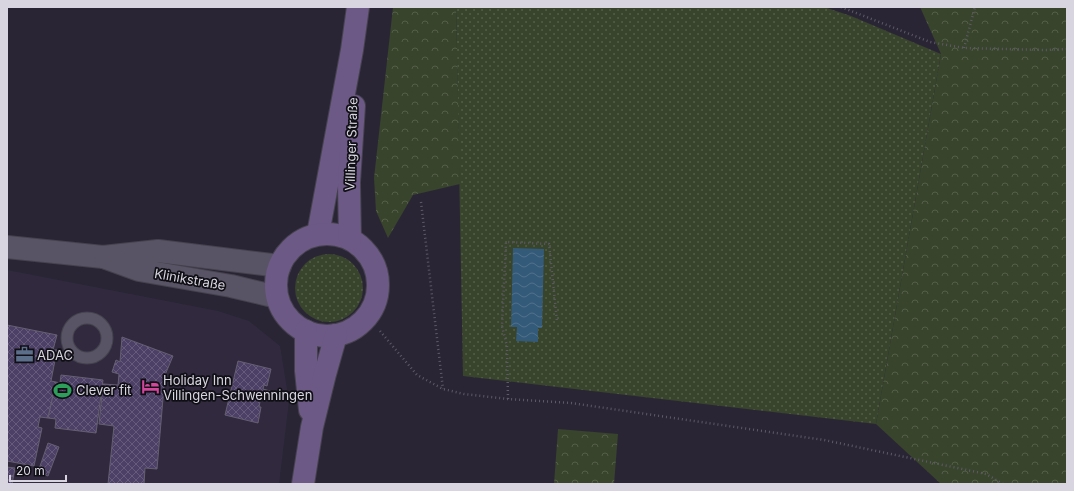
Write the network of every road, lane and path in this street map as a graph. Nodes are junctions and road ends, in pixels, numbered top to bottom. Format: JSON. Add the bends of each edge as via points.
{"nodes":[{"id":1,"x":358,"y":7,"type":"edge"},
{"id":2,"x":841,"y":7,"type":"edge"},
{"id":3,"x":975,"y":7,"type":"edge"},
{"id":4,"x":964,"y":48,"type":"junction"},
{"id":5,"x":1067,"y":49,"type":"edge"},
{"id":6,"x":352,"y":50,"type":"junction"},
{"id":7,"x":421,"y":202,"type":"dead end"},
{"id":8,"x":318,"y":234,"type":"junction"},
{"id":9,"x":350,"y":239,"type":"junction"},
{"id":10,"x":7,"y":247,"type":"edge"},
{"id":11,"x":103,"y":257,"type":"junction"},
{"id":12,"x":280,"y":266,"type":"junction"},
{"id":13,"x":277,"y":296,"type":"junction"},
{"id":14,"x":557,"y":321,"type":"dead end"},
{"id":15,"x":306,"y":331,"type":"junction"},
{"id":16,"x":380,"y":331,"type":"dead end"},
{"id":17,"x":336,"y":335,"type":"junction"},
{"id":18,"x":443,"y":389,"type":"junction"},
{"id":19,"x":508,"y":399,"type":"junction"},
{"id":20,"x":312,"y":427,"type":"junction"},
{"id":21,"x":303,"y":484,"type":"edge"},
{"id":22,"x":1002,"y":484,"type":"edge"}],
"edges":[{"from":1,"to":6,"type":"main road","name":"Villinger Straße"},
{"from":2,"to":4,"type":"path","via":[[924,40]]},
{"from":3,"to":4,"type":"path"},
{"from":4,"to":5,"type":"path"},
{"from":6,"to":8,"type":"main road","name":"Villinger Straße"},
{"from":6,"to":9,"type":"main road","name":"Villinger Straße","via":[[354,106],[349,182]]},
{"from":7,"to":18,"type":"path"},
{"from":8,"to":9,"type":"main road"},
{"from":8,"to":12,"type":"main road","via":[[302,240],[289,251]]},
{"from":9,"to":17,"type":"main road","via":[[364,248],[373,261],[378,276],[378,292],[373,307],[364,320],[352,330]]},
{"from":10,"to":11,"type":"street","name":"Klinikstraße"},
{"from":11,"to":12,"type":"street","name":"Klinikstraße","via":[[158,251]]},
{"from":11,"to":13,"type":"street","name":"Klinikstraße","via":[[139,270]]},
{"from":12,"to":13,"type":"main road","via":[[276,281]]},
{"from":13,"to":15,"type":"main road","via":[[283,311],[293,323]]},
{"from":14,"to":19,"type":"path","via":[[549,244],[506,242],[502,326],[507,346]]},
{"from":15,"to":17,"type":"main road"},
{"from":15,"to":20,"type":"main road","via":[[306,371]]},
{"from":16,"to":18,"type":"path","via":[[417,375]]},
{"from":17,"to":20,"type":"main road"},
{"from":18,"to":19,"type":"path"},
{"from":19,"to":22,"type":"path","via":[[571,403],[824,440],[986,474]]},
{"from":20,"to":21,"type":"main road"}]}
